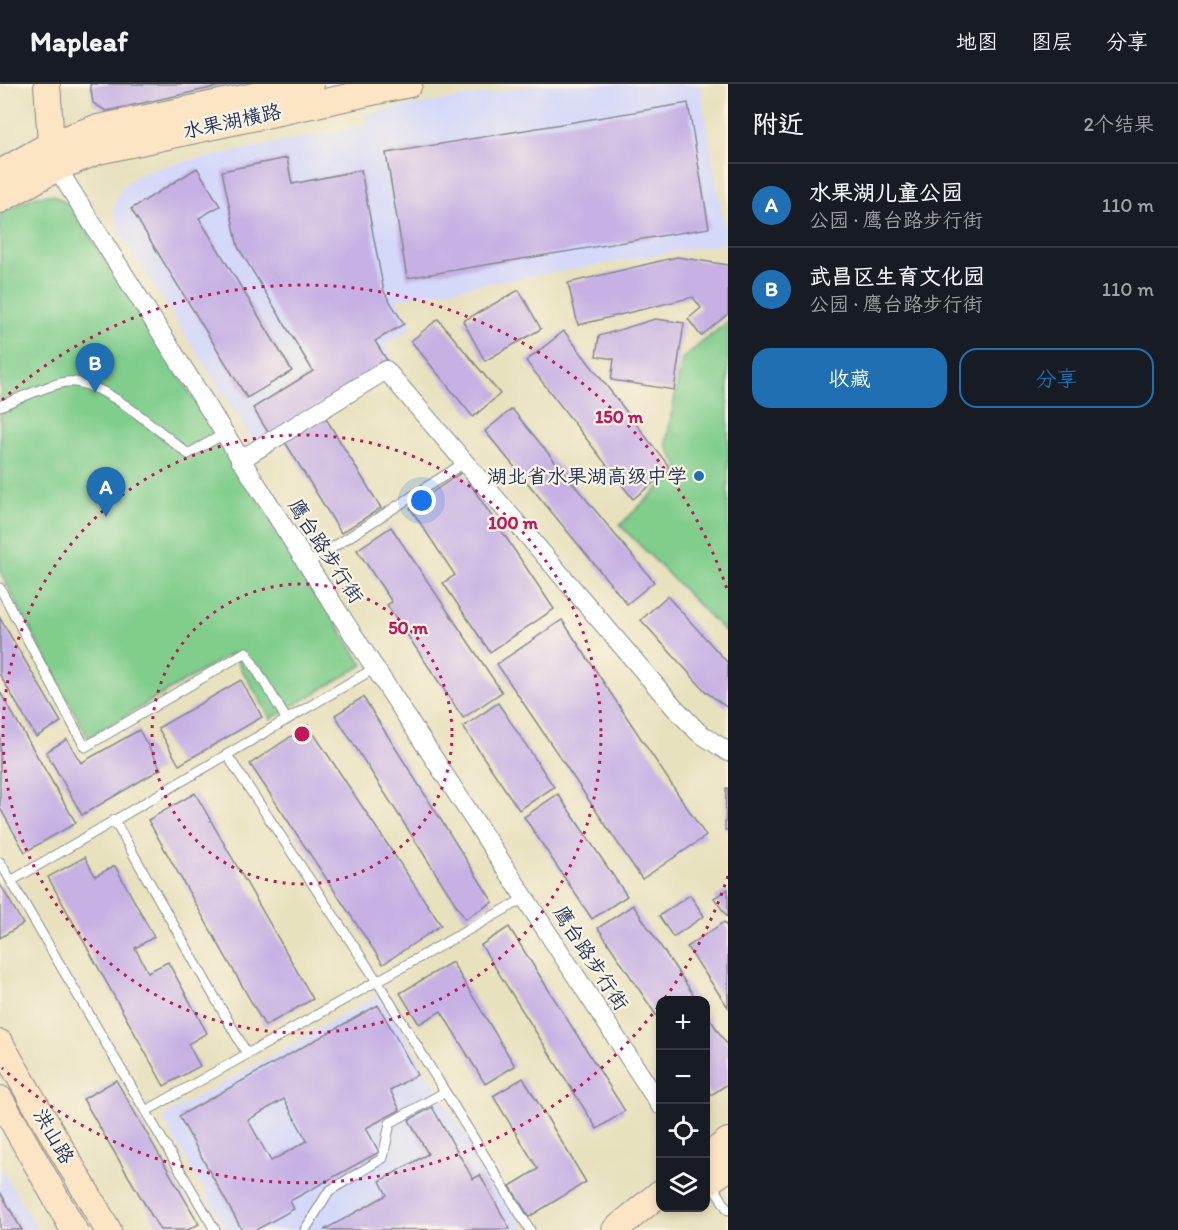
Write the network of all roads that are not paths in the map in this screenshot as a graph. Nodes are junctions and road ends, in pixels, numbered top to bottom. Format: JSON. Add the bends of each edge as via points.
{"nodes":[{"id":1,"x":47,"y":84,"type":"edge"},
{"id":2,"x":311,"y":84,"type":"edge"},
{"id":3,"x":409,"y":84,"type":"edge"},
{"id":4,"x":54,"y":156,"type":"junction"},
{"id":5,"x":0,"y":173,"type":"edge"},
{"id":6,"x":0,"y":201,"type":"edge"},
{"id":7,"x":0,"y":406,"type":"edge"},
{"id":8,"x":224,"y":434,"type":"junction"},
{"id":9,"x":240,"y":460,"type":"junction"},
{"id":10,"x":464,"y":463,"type":"junction"},
{"id":11,"x":307,"y":564,"type":"junction"},
{"id":12,"x":0,"y":588,"type":"edge"},
{"id":13,"x":375,"y":669,"type":"junction"},
{"id":14,"x":287,"y":720,"type":"junction"},
{"id":15,"x":728,"y":752,"type":"edge"},
{"id":16,"x":227,"y":755,"type":"junction"},
{"id":17,"x":114,"y":820,"type":"junction"},
{"id":18,"x":0,"y":862,"type":"edge"},
{"id":19,"x":11,"y":881,"type":"junction"},
{"id":20,"x":525,"y":898,"type":"junction"},
{"id":21,"x":376,"y":981,"type":"junction"},
{"id":22,"x":0,"y":1043,"type":"edge"},
{"id":23,"x":247,"y":1054,"type":"junction"},
{"id":24,"x":445,"y":1092,"type":"junction"},
{"id":25,"x":0,"y":1099,"type":"edge"},
{"id":26,"x":659,"y":1104,"type":"edge"},
{"id":27,"x":146,"y":1111,"type":"junction"},
{"id":28,"x":728,"y":1141,"type":"edge"},
{"id":29,"x":711,"y":1173,"type":"edge"},
{"id":30,"x":656,"y":1196,"type":"edge"},
{"id":31,"x":728,"y":1210,"type":"edge"},
{"id":32,"x":657,"y":1212,"type":"edge"},
{"id":33,"x":74,"y":1230,"type":"edge"},
{"id":34,"x":108,"y":1230,"type":"edge"},
{"id":35,"x":215,"y":1230,"type":"edge"},
{"id":36,"x":305,"y":1230,"type":"edge"},
{"id":37,"x":530,"y":1230,"type":"edge"},
{"id":38,"x":615,"y":1230,"type":"edge"},
{"id":39,"x":626,"y":1230,"type":"edge"}],
"edges":[{"from":1,"to":4,"type":"main road"},
{"from":2,"to":4,"type":"main road","name":"水果湖横路","via":[[116,123]]},
{"from":3,"to":4,"type":"main road","name":"水果湖横路"},
{"from":4,"to":5,"type":"main road","name":"水果湖横路"},
{"from":4,"to":6,"type":"main road"},
{"from":4,"to":8,"type":"street","name":"鹰台路步行街"},
{"from":7,"to":8,"type":"lane","via":[[60,384],[77,383],[90,386],[132,411],[188,454]]},
{"from":8,"to":9,"type":"street","name":"鹰台路步行街"},
{"from":9,"to":10,"type":"street","via":[[386,370]]},
{"from":9,"to":11,"type":"street","name":"鹰台路步行街"},
{"from":10,"to":11,"type":"lane"},
{"from":10,"to":15,"type":"street","via":[[674,707],[698,732]]},
{"from":11,"to":13,"type":"street","name":"鹰台路步行街"},
{"from":12,"to":14,"type":"lane","via":[[85,747],[246,652]]},
{"from":13,"to":14,"type":"lane"},
{"from":13,"to":20,"type":"street","name":"鹰台路步行街"},
{"from":14,"to":16,"type":"lane"},
{"from":16,"to":17,"type":"lane"},
{"from":16,"to":21,"type":"lane"},
{"from":17,"to":19,"type":"lane"},
{"from":17,"to":23,"type":"lane"},
{"from":18,"to":19,"type":"lane"},
{"from":19,"to":27,"type":"lane"},
{"from":20,"to":21,"type":"lane"},
{"from":20,"to":26,"type":"street","name":"鹰台路步行街"},
{"from":21,"to":23,"type":"lane"},
{"from":21,"to":24,"type":"lane"},
{"from":22,"to":34,"type":"main road","name":"洪山路"},
{"from":23,"to":27,"type":"lane"},
{"from":24,"to":36,"type":"lane","via":[[390,1123],[383,1158],[329,1191]]},
{"from":24,"to":37,"type":"lane"},
{"from":25,"to":33,"type":"main road","name":"洪山路"},
{"from":27,"to":35,"type":"lane"},
{"from":28,"to":29,"type":"main road"},
{"from":29,"to":31,"type":"lane"},
{"from":30,"to":38,"type":"main road"},
{"from":32,"to":39,"type":"main road"}]}
